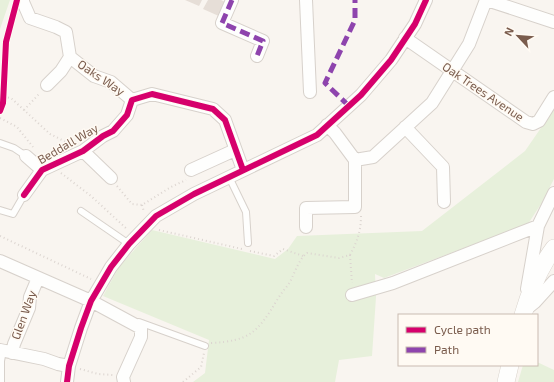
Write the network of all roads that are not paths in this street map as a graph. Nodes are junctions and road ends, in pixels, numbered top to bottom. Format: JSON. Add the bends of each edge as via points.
{"nodes":[{"id":1,"x":23,"y":0,"type":"edge"},
{"id":2,"x":232,"y":0,"type":"edge"},
{"id":3,"x":306,"y":0,"type":"edge"},
{"id":4,"x":426,"y":0,"type":"edge"},
{"id":5,"x":486,"y":0,"type":"edge"},
{"id":6,"x":554,"y":22,"type":"edge"},
{"id":7,"x":405,"y":38,"type":"junction"},
{"id":8,"x":70,"y":56,"type":"junction"},
{"id":9,"x":256,"y":56,"type":"dead end"},
{"id":10,"x":453,"y":71,"type":"junction"},
{"id":11,"x":47,"y":85,"type":"road end"},
{"id":12,"x":310,"y":92,"type":"dead end"},
{"id":13,"x":554,"y":97,"type":"edge"},
{"id":14,"x":132,"y":100,"type":"junction"},
{"id":15,"x":327,"y":125,"type":"junction"},
{"id":16,"x":405,"y":127,"type":"junction"},
{"id":17,"x":0,"y":142,"type":"edge"},
{"id":18,"x":235,"y":150,"type":"junction"},
{"id":19,"x":30,"y":152,"type":"joint"},
{"id":20,"x":80,"y":152,"type":"junction"},
{"id":21,"x":355,"y":160,"type":"junction"},
{"id":22,"x":47,"y":168,"type":"junction"},
{"id":23,"x":191,"y":170,"type":"dead end"},
{"id":24,"x":243,"y":170,"type":"junction"},
{"id":25,"x":229,"y":177,"type":"junction"},
{"id":26,"x":111,"y":178,"type":"road end"},
{"id":27,"x":554,"y":193,"type":"edge"},
{"id":28,"x":24,"y":196,"type":"joint"},
{"id":29,"x":444,"y":202,"type":"dead end"},
{"id":30,"x":0,"y":210,"type":"edge"},
{"id":31,"x":81,"y":211,"type":"dead end"},
{"id":32,"x":538,"y":226,"type":"junction"},
{"id":33,"x":306,"y":227,"type":"dead end"},
{"id":34,"x":132,"y":240,"type":"junction"},
{"id":35,"x":248,"y":243,"type":"dead end"},
{"id":36,"x":554,"y":248,"type":"edge"},
{"id":37,"x":0,"y":261,"type":"edge"},
{"id":38,"x":38,"y":278,"type":"junction"},
{"id":39,"x":554,"y":281,"type":"edge"},
{"id":40,"x":352,"y":295,"type":"road end"},
{"id":41,"x":91,"y":301,"type":"junction"},
{"id":42,"x":524,"y":312,"type":"edge"},
{"id":43,"x":122,"y":318,"type":"junction"},
{"id":44,"x":205,"y":346,"type":"road end"},
{"id":45,"x":5,"y":352,"type":"edge"},
{"id":46,"x":69,"y":366,"type":"junction"},
{"id":47,"x":510,"y":366,"type":"edge"},
{"id":48,"x":123,"y":379,"type":"edge"},
{"id":49,"x":1,"y":382,"type":"edge"},
{"id":50,"x":67,"y":382,"type":"edge"},
{"id":51,"x":506,"y":382,"type":"edge"}],
"edges":[{"from":1,"to":8,"type":"street","name":"Oaks Way","via":[[30,18],[66,32]]},
{"from":2,"to":9,"type":"street","via":[[222,23],[263,41]]},
{"from":3,"to":12,"type":"street"},
{"from":4,"to":7,"type":"street"},
{"from":5,"to":6,"type":"street"},
{"from":5,"to":10,"type":"street","via":[[469,44]]},
{"from":7,"to":10,"type":"street","name":"Oak Trees Avenue"},
{"from":7,"to":15,"type":"street","via":[[391,60],[361,95]]},
{"from":8,"to":11,"type":"street","name":"Oaks Way","via":[[61,71]]},
{"from":8,"to":14,"type":"street","name":"Oaks Way","via":[[94,76],[111,82]]},
{"from":10,"to":13,"type":"street","name":"Oak Trees Avenue","via":[[526,122],[533,124],[539,121]]},
{"from":10,"to":16,"type":"street","via":[[432,103]]},
{"from":14,"to":18,"type":"street","via":[[152,94],[213,109],[225,120]]},
{"from":14,"to":20,"type":"street","name":"Beddall Way","via":[[127,115],[113,131]]},
{"from":15,"to":21,"type":"street"},
{"from":15,"to":24,"type":"street","via":[[317,135]]},
{"from":16,"to":21,"type":"street","via":[[373,157]]},
{"from":16,"to":29,"type":"street","via":[[443,167]]},
{"from":17,"to":19,"type":"lane"},
{"from":18,"to":23,"type":"street"},
{"from":18,"to":24,"type":"street"},
{"from":19,"to":22,"type":"street","name":"Beddall Way"},
{"from":20,"to":22,"type":"street","name":"Beddall Way"},
{"from":20,"to":26,"type":"street"},
{"from":21,"to":33,"type":"street","via":[[355,207],[306,208]]},
{"from":22,"to":28,"type":"street","name":"Beddall Way"},
{"from":24,"to":25,"type":"street"},
{"from":25,"to":34,"type":"street","via":[[156,216]]},
{"from":25,"to":35,"type":"lane","via":[[246,212]]},
{"from":27,"to":32,"type":"street"},
{"from":28,"to":30,"type":"lane","name":"Beddall Way","via":[[13,214]]},
{"from":31,"to":34,"type":"lane"},
{"from":32,"to":40,"type":"street","via":[[394,284]]},
{"from":32,"to":42,"type":"street"},
{"from":34,"to":41,"type":"street","via":[[111,267]]},
{"from":36,"to":42,"type":"main road","via":[[530,290]]},
{"from":37,"to":38,"type":"street"},
{"from":38,"to":41,"type":"street"},
{"from":38,"to":45,"type":"street","name":"Glen Way","via":[[14,344]]},
{"from":39,"to":42,"type":"street"},
{"from":41,"to":43,"type":"street"},
{"from":41,"to":46,"type":"street"},
{"from":43,"to":44,"type":"lane"},
{"from":43,"to":48,"type":"street","via":[[141,328],[141,337]]},
{"from":45,"to":46,"type":"street","name":"Glen Way"},
{"from":45,"to":49,"type":"lane","via":[[1,361]]},
{"from":46,"to":50,"type":"street"},
{"from":47,"to":51,"type":"main road"}]}
